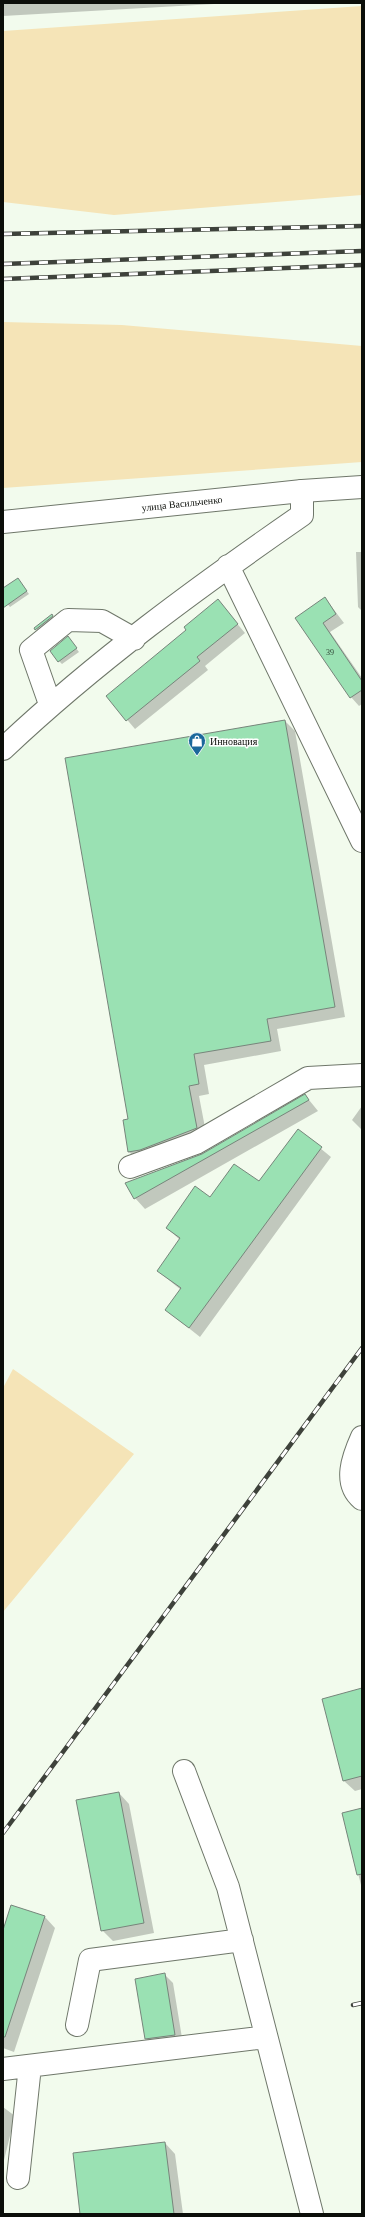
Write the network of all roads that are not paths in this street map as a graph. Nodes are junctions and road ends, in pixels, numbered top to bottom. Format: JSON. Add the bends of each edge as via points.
{"nodes":[{"id":1,"x":362,"y":487,"type":"edge"},
{"id":2,"x":302,"y":491,"type":"junction"},
{"id":3,"x":3,"y":522,"type":"edge"},
{"id":4,"x":228,"y":566,"type":"junction"},
{"id":5,"x":134,"y":639,"type":"junction"},
{"id":6,"x":50,"y":704,"type":"junction"},
{"id":7,"x":3,"y":749,"type":"edge"},
{"id":8,"x":362,"y":841,"type":"edge"},
{"id":9,"x":362,"y":1075,"type":"edge"},
{"id":10,"x":130,"y":1167,"type":"dead end"},
{"id":11,"x":362,"y":1438,"type":"edge"},
{"id":12,"x":362,"y":1500,"type":"edge"},
{"id":13,"x":184,"y":1772,"type":"dead end"},
{"id":14,"x":242,"y":1940,"type":"junction"},
{"id":15,"x":77,"y":2025,"type":"dead end"},
{"id":16,"x":266,"y":2037,"type":"junction"},
{"id":17,"x":30,"y":2066,"type":"junction"},
{"id":18,"x":3,"y":2069,"type":"edge"},
{"id":19,"x":18,"y":2178,"type":"dead end"},
{"id":20,"x":312,"y":2214,"type":"edge"}],
"edges":[{"from":1,"to":2,"type":"street","name":"улица Васильченко"},
{"from":2,"to":3,"type":"street","name":"улица Васильченко"},
{"from":2,"to":4,"type":"street","via":[[302,515]]},
{"from":4,"to":5,"type":"street"},
{"from":4,"to":8,"type":"street"},
{"from":5,"to":6,"type":"street"},
{"from":5,"to":6,"type":"street","via":[[102,621],[68,620],[31,650]]},
{"from":6,"to":7,"type":"street"},
{"from":9,"to":10,"type":"street","via":[[308,1078],[196,1143]]},
{"from":11,"to":12,"type":"street","via":[[354,1454],[350,1474],[355,1494]]},
{"from":13,"to":14,"type":"street","via":[[228,1887]]},
{"from":14,"to":15,"type":"street","via":[[90,1960]]},
{"from":14,"to":16,"type":"street"},
{"from":16,"to":17,"type":"street"},
{"from":16,"to":20,"type":"street"},
{"from":17,"to":18,"type":"street"},
{"from":17,"to":19,"type":"street"}]}
